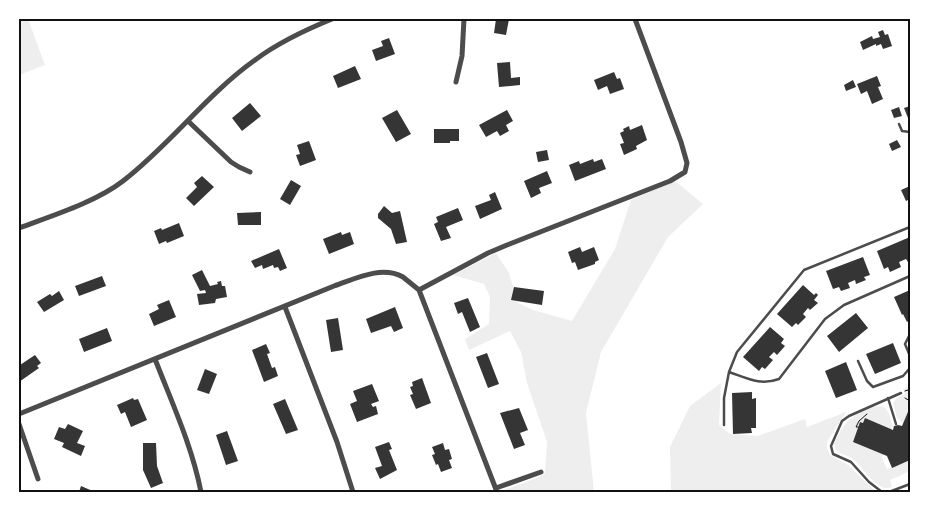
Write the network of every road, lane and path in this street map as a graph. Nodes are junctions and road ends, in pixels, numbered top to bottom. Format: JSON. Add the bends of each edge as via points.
{"nodes":[{"id":1,"x":332,"y":19,"type":"edge"},
{"id":2,"x":464,"y":19,"type":"edge"},
{"id":3,"x":636,"y":19,"type":"edge"},
{"id":4,"x":456,"y":82,"type":"dead end"},
{"id":5,"x":188,"y":121,"type":"junction"},
{"id":6,"x":899,"y":124,"type":"dead end"},
{"id":7,"x":910,"y":132,"type":"edge"},
{"id":8,"x":250,"y":172,"type":"dead end"},
{"id":9,"x":910,"y":227,"type":"edge"},
{"id":10,"x":19,"y":228,"type":"edge"},
{"id":11,"x":910,"y":276,"type":"edge"},
{"id":12,"x":419,"y":290,"type":"junction"},
{"id":13,"x":285,"y":307,"type":"junction"},
{"id":14,"x":910,"y":334,"type":"edge"},
{"id":15,"x":155,"y":359,"type":"junction"},
{"id":16,"x":858,"y":361,"type":"dead end"},
{"id":17,"x":729,"y":372,"type":"junction"},
{"id":18,"x":903,"y":393,"type":"junction"},
{"id":19,"x":910,"y":393,"type":"edge"},
{"id":20,"x":888,"y":398,"type":"junction"},
{"id":21,"x":910,"y":401,"type":"edge"},
{"id":22,"x":871,"y":412,"type":"dead end"},
{"id":23,"x":19,"y":414,"type":"edge"},
{"id":24,"x":19,"y":424,"type":"edge"},
{"id":25,"x":896,"y":424,"type":"dead end"},
{"id":26,"x":724,"y":425,"type":"dead end"},
{"id":27,"x":858,"y":427,"type":"dead end"},
{"id":28,"x":542,"y":472,"type":"dead end"},
{"id":29,"x":38,"y":479,"type":"dead end"},
{"id":30,"x":910,"y":484,"type":"edge"},
{"id":31,"x":497,"y":490,"type":"edge"},
{"id":32,"x":201,"y":492,"type":"edge"},
{"id":33,"x":353,"y":492,"type":"edge"},
{"id":34,"x":882,"y":492,"type":"edge"},
{"id":35,"x":889,"y":492,"type":"edge"}],
"edges":[{"from":1,"to":5,"type":"street","via":[[297,34],[253,61]]},
{"from":2,"to":4,"type":"street","via":[[462,56]]},
{"from":3,"to":12,"type":"street","via":[[681,142],[687,164],[685,172],[670,181],[488,253]]},
{"from":5,"to":8,"type":"street","via":[[231,162]]},
{"from":5,"to":10,"type":"street","via":[[122,182],[95,197]]},
{"from":6,"to":7,"type":"lane","via":[[902,131]]},
{"from":9,"to":17,"type":"lane","via":[[804,270],[737,352]]},
{"from":11,"to":17,"type":"lane","via":[[844,305],[825,319],[779,379],[769,383],[756,382]]},
{"from":12,"to":13,"type":"street","via":[[402,277],[386,271],[334,286]]},
{"from":12,"to":31,"type":"street"},
{"from":13,"to":15,"type":"street"},
{"from":13,"to":33,"type":"street"},
{"from":14,"to":16,"type":"lane","via":[[905,344],[910,368],[903,376],[873,387]]},
{"from":15,"to":23,"type":"street"},
{"from":15,"to":32,"type":"street","via":[[187,440]]},
{"from":17,"to":26,"type":"lane","via":[[724,398]]},
{"from":18,"to":19,"type":"path","via":[[908,390]]},
{"from":18,"to":20,"type":"lane"},
{"from":18,"to":21,"type":"path"},
{"from":20,"to":25,"type":"lane"},
{"from":20,"to":34,"type":"lane","via":[[854,412],[842,421],[831,446],[833,454],[851,462]]},
{"from":22,"to":27,"type":"path","via":[[859,421]]},
{"from":24,"to":29,"type":"street"},
{"from":28,"to":31,"type":"street"},
{"from":30,"to":35,"type":"lane"}]}
